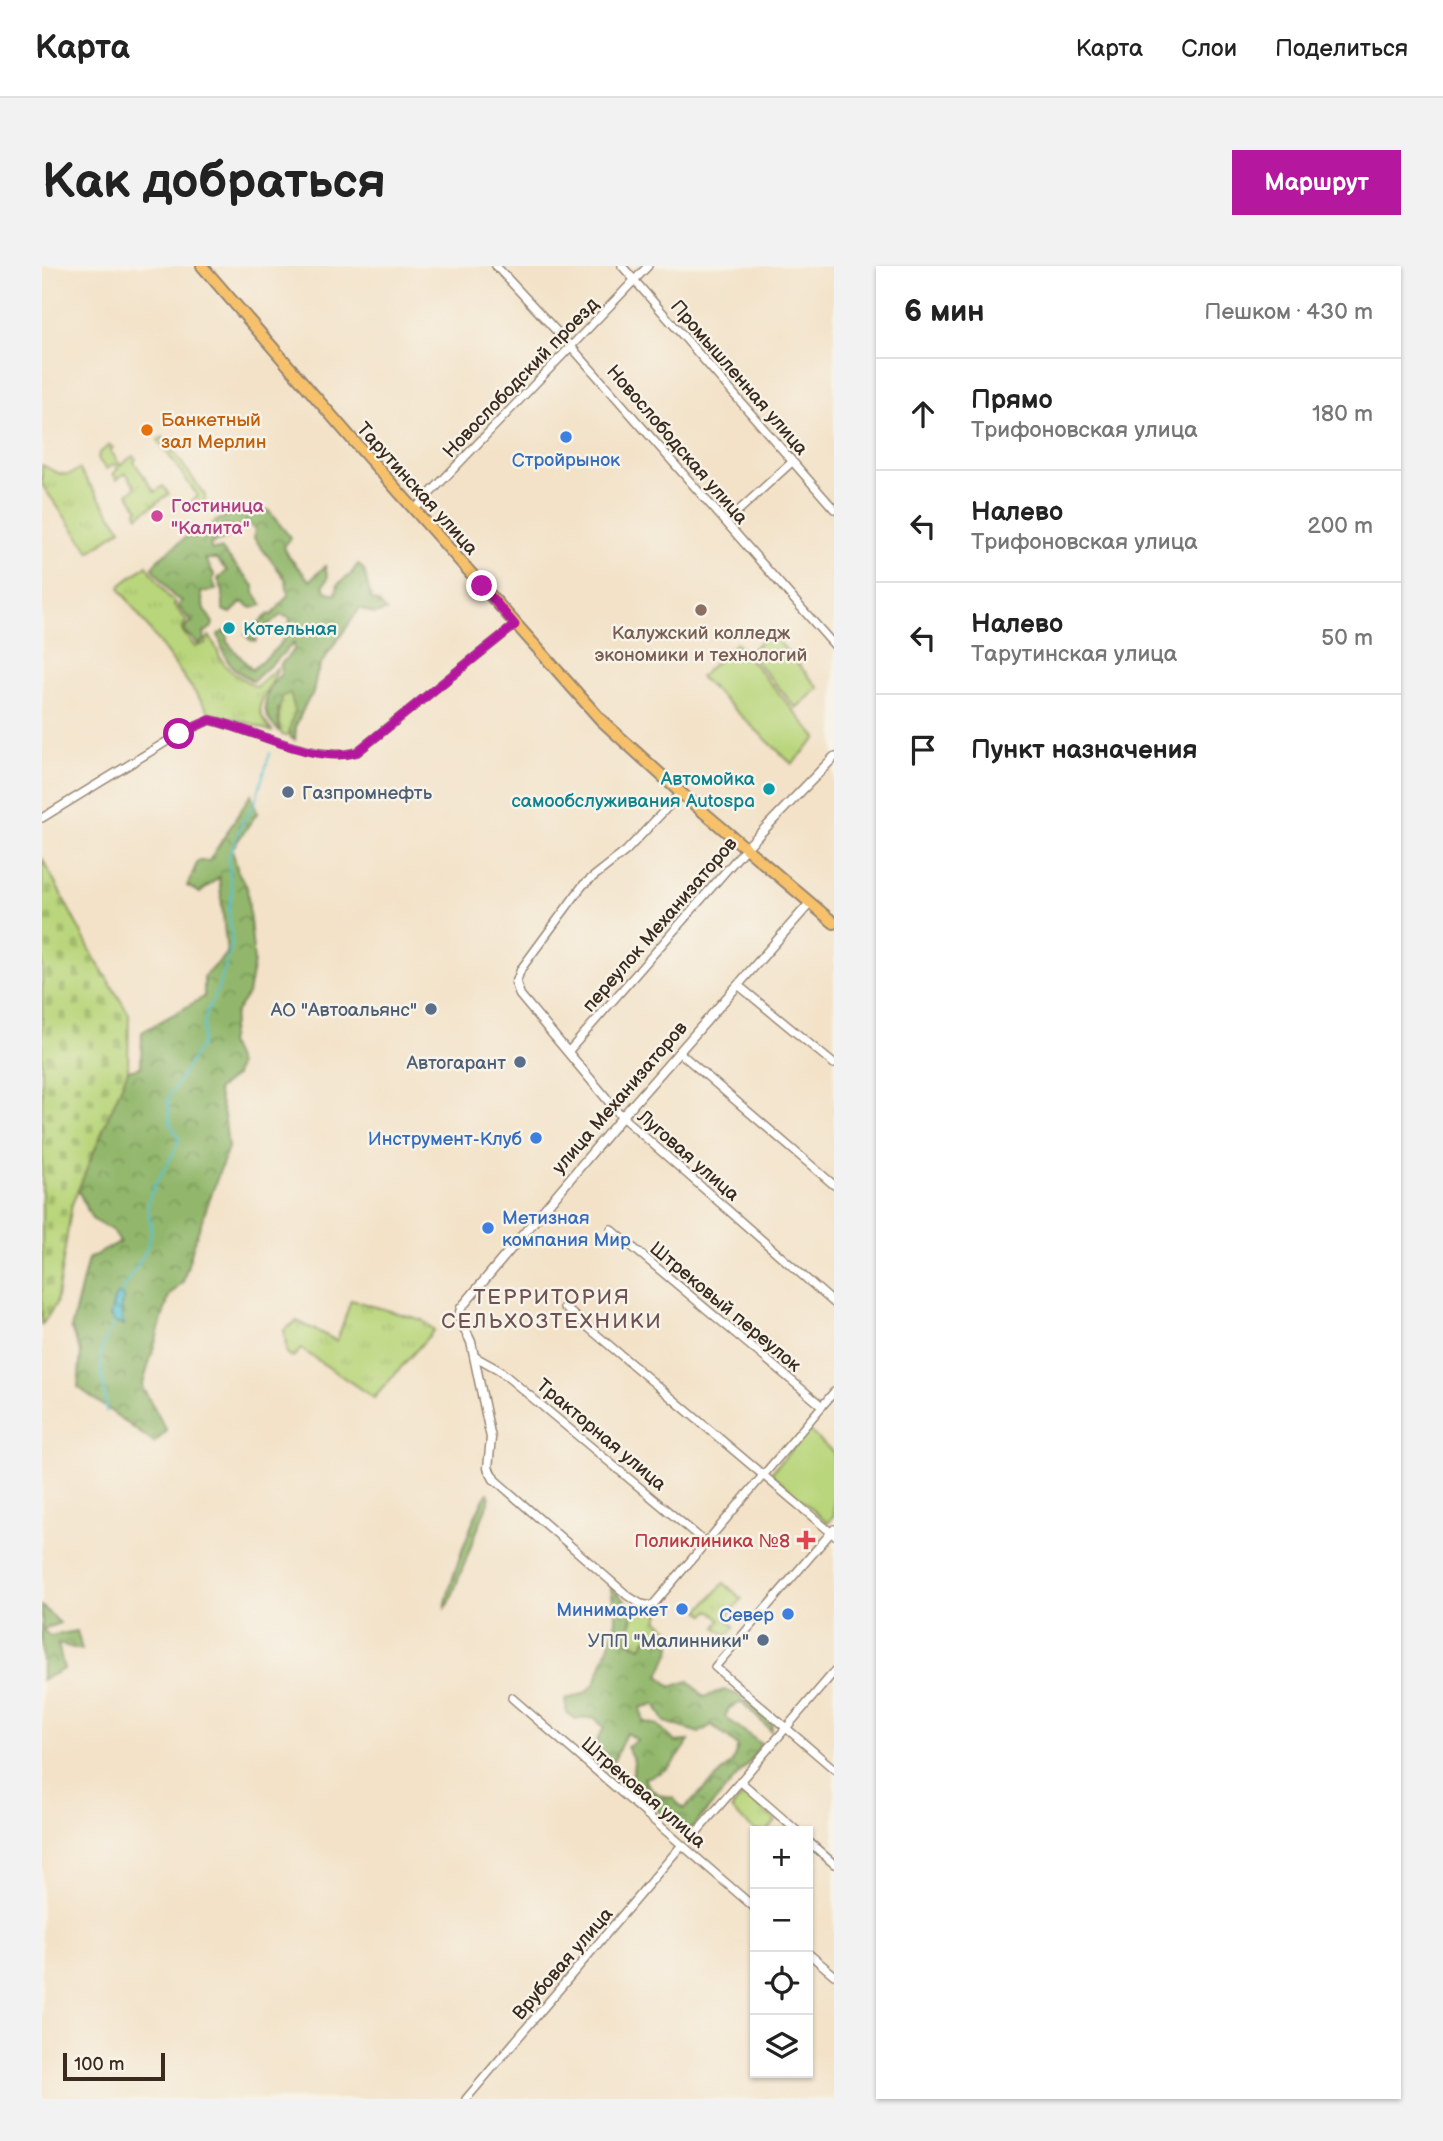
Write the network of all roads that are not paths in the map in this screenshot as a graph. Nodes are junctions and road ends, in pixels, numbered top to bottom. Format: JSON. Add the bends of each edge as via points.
{"nodes":[{"id":1,"x":202,"y":266,"type":"edge"},
{"id":2,"x":496,"y":266,"type":"edge"},
{"id":3,"x":622,"y":266,"type":"edge"},
{"id":4,"x":648,"y":266,"type":"edge"},
{"id":5,"x":635,"y":281,"type":"junction"},
{"id":6,"x":570,"y":346,"type":"junction"},
{"id":7,"x":792,"y":462,"type":"junction"},
{"id":8,"x":415,"y":509,"type":"junction"},
{"id":9,"x":834,"y":509,"type":"edge"},
{"id":10,"x":726,"y":522,"type":"junction"},
{"id":11,"x":515,"y":625,"type":"junction"},
{"id":12,"x":834,"y":645,"type":"edge"},
{"id":13,"x":834,"y":757,"type":"edge"},
{"id":14,"x":681,"y":793,"type":"junction"},
{"id":15,"x":42,"y":818,"type":"edge"},
{"id":16,"x":746,"y":848,"type":"junction"},
{"id":17,"x":810,"y":902,"type":"junction"},
{"id":18,"x":834,"y":923,"type":"edge"},
{"id":19,"x":516,"y":983,"type":"joint"},
{"id":20,"x":738,"y":985,"type":"junction"},
{"id":21,"x":568,"y":1052,"type":"junction"},
{"id":22,"x":680,"y":1052,"type":"junction"},
{"id":23,"x":834,"y":1064,"type":"edge"},
{"id":24,"x":621,"y":1117,"type":"junction"},
{"id":25,"x":834,"y":1185,"type":"edge"},
{"id":26,"x":611,"y":1229,"type":"dead end"},
{"id":27,"x":834,"y":1303,"type":"edge"},
{"id":28,"x":564,"y":1307,"type":"dead end"},
{"id":29,"x":474,"y":1356,"type":"junction"},
{"id":30,"x":834,"y":1392,"type":"edge"},
{"id":31,"x":821,"y":1406,"type":"junction"},
{"id":32,"x":764,"y":1474,"type":"junction"},
{"id":33,"x":494,"y":1479,"type":"joint"},
{"id":34,"x":833,"y":1532,"type":"edge"},
{"id":35,"x":705,"y":1542,"type":"junction"},
{"id":36,"x":834,"y":1672,"type":"edge"},
{"id":37,"x":512,"y":1698,"type":"dead end"},
{"id":38,"x":787,"y":1728,"type":"junction"},
{"id":39,"x":834,"y":1769,"type":"edge"},
{"id":40,"x":740,"y":1781,"type":"junction"},
{"id":41,"x":791,"y":1826,"type":"edge"},
{"id":42,"x":696,"y":1833,"type":"dead end"},
{"id":43,"x":813,"y":1845,"type":"edge"},
{"id":44,"x":681,"y":1846,"type":"junction"},
{"id":45,"x":834,"y":1864,"type":"edge"},
{"id":46,"x":750,"y":1904,"type":"edge"},
{"id":47,"x":813,"y":1957,"type":"edge"},
{"id":48,"x":834,"y":1975,"type":"edge"},
{"id":49,"x":466,"y":2099,"type":"edge"}],
"edges":[{"from":1,"to":8,"type":"main road","name":"Тарутинская улица"},
{"from":2,"to":6,"type":"street","name":"Новослободская улица"},
{"from":3,"to":5,"type":"street","name":"Промышленная улица"},
{"from":4,"to":5,"type":"street","name":"Новослободский проезд"},
{"from":5,"to":6,"type":"street","name":"Новослободский проезд"},
{"from":5,"to":7,"type":"street","name":"Промышленная улица"},
{"from":6,"to":8,"type":"street","name":"Новослободский проезд"},
{"from":6,"to":10,"type":"street","name":"Новослободская улица"},
{"from":7,"to":9,"type":"street","name":"Промышленная улица"},
{"from":7,"to":10,"type":"street"},
{"from":8,"to":11,"type":"main road","name":"Тарутинская улица"},
{"from":10,"to":12,"type":"street","name":"Новослободская улица"},
{"from":11,"to":14,"type":"main road","name":"Тарутинская улица","via":[[601,720]]},
{"from":11,"to":15,"type":"street","via":[[357,752],[316,754],[210,720],[179,734]]},
{"from":13,"to":16,"type":"street","name":"переулок Механизаторов"},
{"from":14,"to":16,"type":"main road","name":"Тарутинская улица"},
{"from":14,"to":19,"type":"street","via":[[626,851],[583,886],[521,969]]},
{"from":16,"to":17,"type":"main road","name":"Тарутинская улица"},
{"from":16,"to":21,"type":"street","name":"переулок Механизаторов"},
{"from":17,"to":18,"type":"main road","name":"Тарутинская улица"},
{"from":17,"to":20,"type":"street","name":"улица Механизаторов"},
{"from":19,"to":21,"type":"street","name":"Луговая улица","via":[[520,995]]},
{"from":20,"to":22,"type":"street","name":"улица Механизаторов"},
{"from":20,"to":23,"type":"street"},
{"from":21,"to":24,"type":"street","name":"Луговая улица"},
{"from":22,"to":24,"type":"street","name":"улица Механизаторов"},
{"from":22,"to":25,"type":"street"},
{"from":24,"to":27,"type":"street","name":"Луговая улица"},
{"from":24,"to":29,"type":"street","name":"улица Механизаторов","via":[[461,1308],[459,1317]]},
{"from":26,"to":31,"type":"street","name":"Штрековый переулок"},
{"from":28,"to":32,"type":"street"},
{"from":29,"to":33,"type":"street","via":[[491,1438],[488,1468]]},
{"from":29,"to":35,"type":"street","name":"Тракторная улица","via":[[499,1370]]},
{"from":30,"to":31,"type":"street"},
{"from":31,"to":32,"type":"street"},
{"from":32,"to":34,"type":"street"},
{"from":32,"to":35,"type":"street"},
{"from":33,"to":35,"type":"street","via":[[641,1604],[657,1602]]},
{"from":34,"to":38,"type":"street","via":[[715,1667]]},
{"from":36,"to":38,"type":"street"},
{"from":37,"to":44,"type":"street","name":"Штрековая улица"},
{"from":38,"to":39,"type":"street"},
{"from":38,"to":40,"type":"street"},
{"from":40,"to":41,"type":"street"},
{"from":40,"to":42,"type":"street"},
{"from":43,"to":45,"type":"street"},
{"from":44,"to":46,"type":"street","name":"Штрековая улица"},
{"from":44,"to":49,"type":"street","name":"Врубовая улица"},
{"from":47,"to":48,"type":"street"}]}
